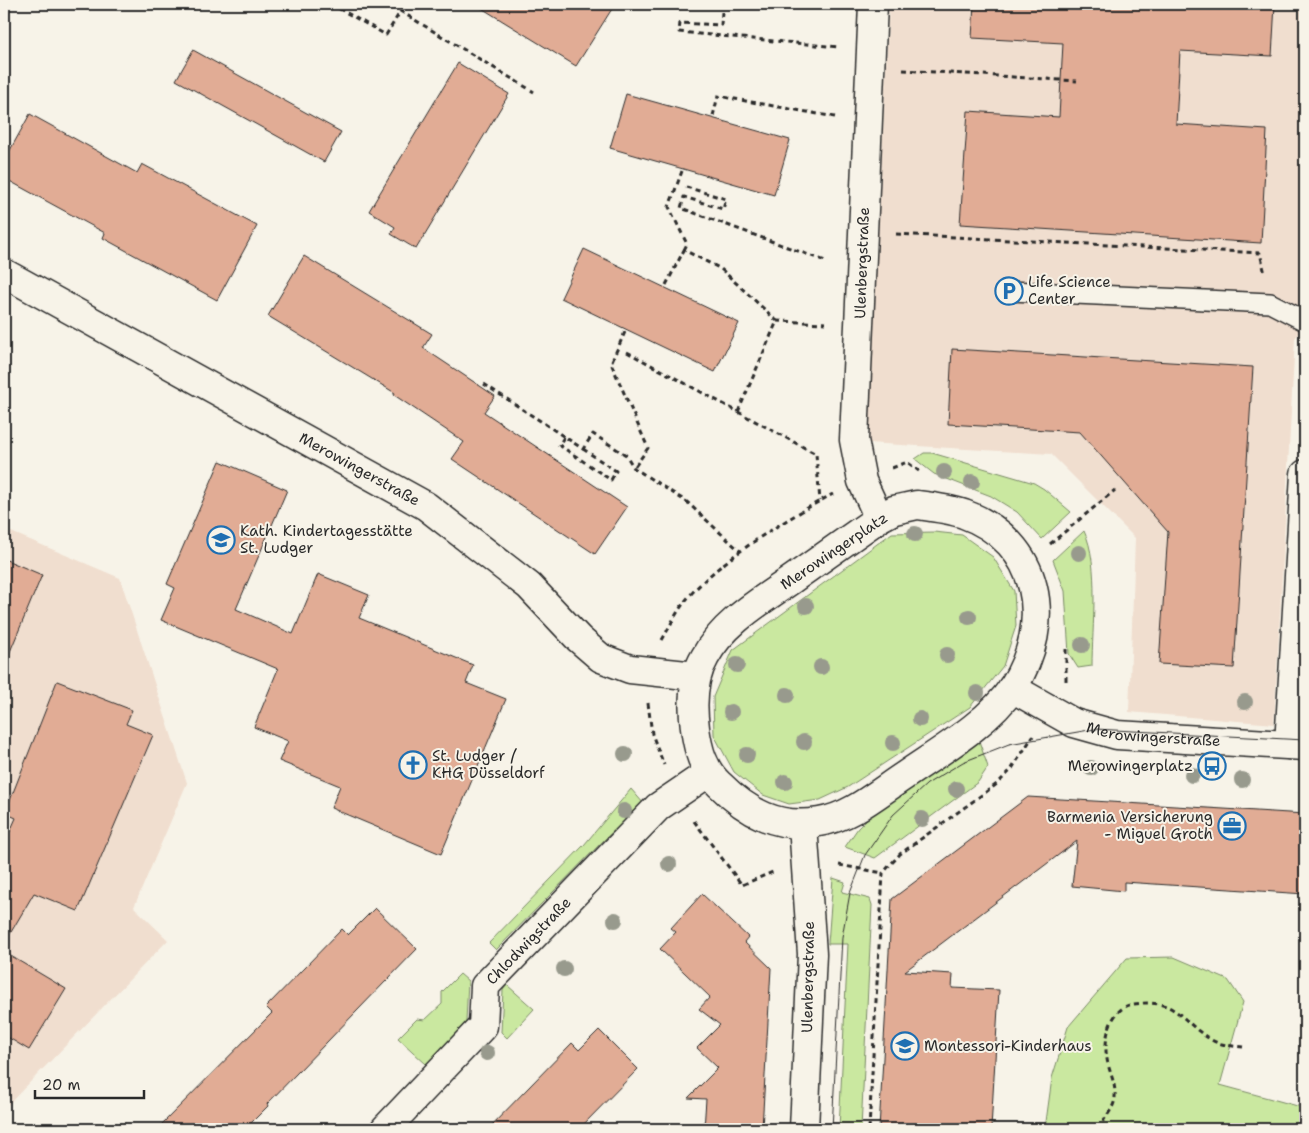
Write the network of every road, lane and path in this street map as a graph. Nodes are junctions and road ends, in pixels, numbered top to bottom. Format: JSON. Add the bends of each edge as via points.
{"nodes":[{"id":1,"x":331,"y":4,"type":"edge"},
{"id":2,"x":405,"y":4,"type":"edge"},
{"id":3,"x":873,"y":4,"type":"edge"},
{"id":4,"x":400,"y":11,"type":"junction"},
{"id":5,"x":722,"y":12,"type":"dead end"},
{"id":6,"x":870,"y":59,"type":"junction"},
{"id":7,"x":1077,"y":81,"type":"dead end"},
{"id":8,"x":534,"y":92,"type":"dead end"},
{"id":9,"x":713,"y":116,"type":"dead end"},
{"id":10,"x":868,"y":123,"type":"junction"},
{"id":11,"x":682,"y":171,"type":"dead end"},
{"id":12,"x":686,"y":187,"type":"dead end"},
{"id":13,"x":863,"y":232,"type":"junction"},
{"id":14,"x":684,"y":250,"type":"junction"},
{"id":15,"x":4,"y":273,"type":"edge"},
{"id":16,"x":862,"y":275,"type":"junction"},
{"id":17,"x":666,"y":286,"type":"dead end"},
{"id":18,"x":1009,"y":291,"type":"dead end"},
{"id":19,"x":1270,"y":303,"type":"junction"},
{"id":20,"x":777,"y":321,"type":"junction"},
{"id":21,"x":1305,"y":321,"type":"edge"},
{"id":22,"x":860,"y":324,"type":"junction"},
{"id":23,"x":625,"y":332,"type":"dead end"},
{"id":24,"x":627,"y":352,"type":"dead end"},
{"id":25,"x":484,"y":384,"type":"dead end"},
{"id":26,"x":738,"y":412,"type":"junction"},
{"id":27,"x":564,"y":437,"type":"junction"},
{"id":28,"x":583,"y":449,"type":"junction"},
{"id":29,"x":907,"y":462,"type":"dead end"},
{"id":30,"x":900,"y":464,"type":"dead end"},
{"id":31,"x":634,"y":468,"type":"junction"},
{"id":32,"x":1305,"y":474,"type":"edge"},
{"id":33,"x":1115,"y":490,"type":"dead end"},
{"id":34,"x":832,"y":494,"type":"dead end"},
{"id":35,"x":820,"y":501,"type":"junction"},
{"id":36,"x":879,"y":518,"type":"junction"},
{"id":37,"x":741,"y":552,"type":"junction"},
{"id":38,"x":1027,"y":564,"type":"junction"},
{"id":39,"x":659,"y":646,"type":"dead end"},
{"id":40,"x":696,"y":676,"type":"junction"},
{"id":41,"x":1012,"y":688,"type":"junction"},
{"id":42,"x":649,"y":695,"type":"dead end"},
{"id":43,"x":1297,"y":746,"type":"edge"},
{"id":44,"x":1022,"y":752,"type":"dead end"},
{"id":45,"x":708,"y":773,"type":"junction"},
{"id":46,"x":668,"y":774,"type":"dead end"},
{"id":47,"x":690,"y":816,"type":"dead end"},
{"id":48,"x":803,"y":825,"type":"junction"},
{"id":49,"x":838,"y":865,"type":"dead end"},
{"id":50,"x":771,"y":872,"type":"dead end"},
{"id":51,"x":883,"y":874,"type":"junction"},
{"id":52,"x":1243,"y":1047,"type":"dead end"},
{"id":53,"x":385,"y":1129,"type":"edge"},
{"id":54,"x":804,"y":1129,"type":"edge"},
{"id":55,"x":869,"y":1129,"type":"edge"},
{"id":56,"x":1096,"y":1129,"type":"edge"}],
"edges":[{"from":1,"to":4,"type":"path","via":[[386,35]]},
{"from":2,"to":4,"type":"path"},
{"from":3,"to":6,"type":"street","name":"Ulenbergstraße"},
{"from":4,"to":8,"type":"path"},
{"from":5,"to":6,"type":"path","via":[[721,26],[680,23],[679,32]]},
{"from":6,"to":7,"type":"path"},
{"from":6,"to":10,"type":"street","name":"Ulenbergstraße"},
{"from":9,"to":10,"type":"path","via":[[718,96]]},
{"from":10,"to":13,"type":"street","name":"Ulenbergstraße"},
{"from":11,"to":14,"type":"path","via":[[669,207],[687,244]]},
{"from":12,"to":16,"type":"path","via":[[726,199],[723,209],[684,197],[681,208]]},
{"from":13,"to":16,"type":"street","name":"Ulenbergstraße"},
{"from":13,"to":19,"type":"path","via":[[1260,253]]},
{"from":14,"to":17,"type":"path"},
{"from":14,"to":20,"type":"path","via":[[721,269]]},
{"from":15,"to":40,"type":"street","name":"Merowingerstraße","via":[[426,506],[529,586],[601,658],[630,669]]},
{"from":16,"to":22,"type":"street","name":"Ulenbergstraße"},
{"from":18,"to":19,"type":"lane"},
{"from":19,"to":21,"type":"lane"},
{"from":20,"to":22,"type":"path"},
{"from":20,"to":26,"type":"path"},
{"from":22,"to":36,"type":"street","name":"Ulenbergstraße","via":[[854,440],[862,481]]},
{"from":23,"to":31,"type":"path","via":[[611,363],[648,448]]},
{"from":24,"to":26,"type":"path"},
{"from":25,"to":27,"type":"path"},
{"from":26,"to":35,"type":"path","via":[[816,454]]},
{"from":27,"to":28,"type":"path"},
{"from":27,"to":28,"type":"path","via":[[559,446],[611,480],[616,471]]},
{"from":28,"to":31,"type":"path","via":[[593,434],[626,455]]},
{"from":29,"to":30,"type":"path"},
{"from":31,"to":37,"type":"path","via":[[687,502]]},
{"from":32,"to":43,"type":"street"},
{"from":33,"to":38,"type":"path"},
{"from":34,"to":35,"type":"path"},
{"from":35,"to":37,"type":"path"},
{"from":36,"to":38,"type":"street","name":"Merowingerplatz","via":[[894,510],[917,505],[964,514],[1000,534]]},
{"from":36,"to":40,"type":"street","name":"Merowingerplatz","via":[[722,633],[705,656]]},
{"from":37,"to":39,"type":"path","via":[[715,571],[684,603]]},
{"from":38,"to":41,"type":"street","name":"Merowingerplatz","via":[[1034,588],[1036,620],[1030,656]]},
{"from":40,"to":45,"type":"street","name":"Merowingerplatz","via":[[693,716],[697,747]]},
{"from":41,"to":43,"type":"street","name":"Merowingerstraße","via":[[1074,723],[1117,734]]},
{"from":41,"to":48,"type":"street","name":"Merowingerplatz","via":[[997,706],[959,738],[858,807],[832,820]]},
{"from":42,"to":46,"type":"path","via":[[652,734]]},
{"from":44,"to":51,"type":"path","via":[[997,784],[900,854]]},
{"from":45,"to":48,"type":"street","name":"Merowingerplatz","via":[[728,793],[772,821]]},
{"from":45,"to":53,"type":"street","name":"Chlodwigstraße","via":[[658,806],[484,986],[484,1026]]},
{"from":47,"to":50,"type":"path","via":[[742,885]]},
{"from":48,"to":54,"type":"street","name":"Ulenbergstraße","via":[[812,954]]},
{"from":49,"to":51,"type":"path"},
{"from":51,"to":55,"type":"path"},
{"from":52,"to":56,"type":"path","via":[[1210,1040],[1182,1015],[1163,1004],[1131,1004],[1117,1012],[1109,1027],[1107,1059],[1116,1095],[1115,1102]]}]}
